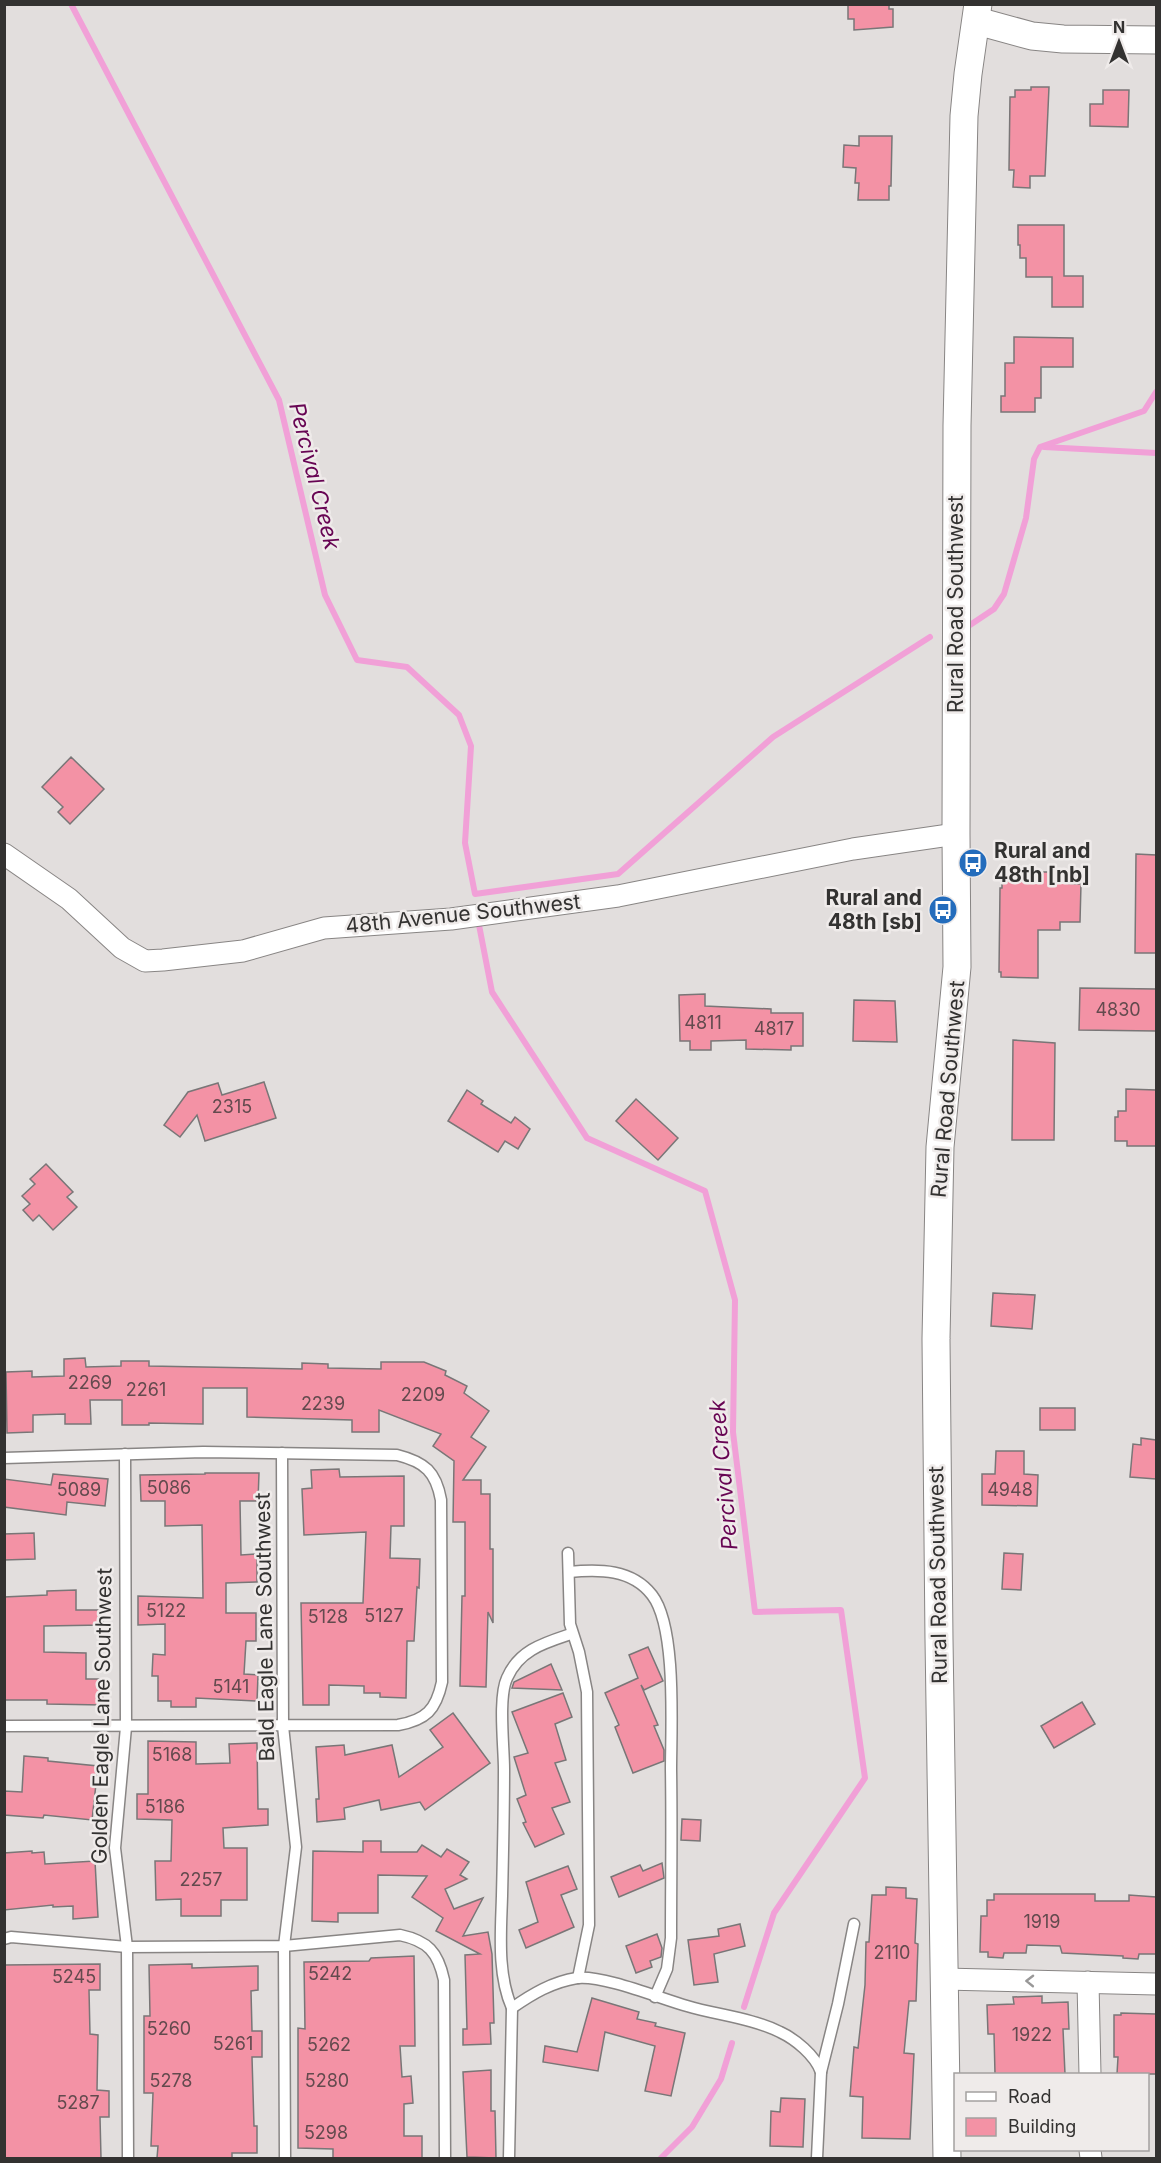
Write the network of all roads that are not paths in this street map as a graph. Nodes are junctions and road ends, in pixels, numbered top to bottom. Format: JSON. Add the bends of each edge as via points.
{"nodes":[{"id":1,"x":978,"y":13,"type":"edge"},
{"id":2,"x":1156,"y":40,"type":"edge"},
{"id":3,"x":956,"y":834,"type":"junction"},
{"id":4,"x":4,"y":854,"type":"edge"},
{"id":5,"x":125,"y":1454,"type":"junction"},
{"id":6,"x":282,"y":1454,"type":"junction"},
{"id":7,"x":4,"y":1458,"type":"edge"},
{"id":8,"x":568,"y":1553,"type":"dead end"},
{"id":9,"x":569,"y":1572,"type":"junction"},
{"id":10,"x":571,"y":1634,"type":"junction"},
{"id":11,"x":4,"y":1726,"type":"edge"},
{"id":12,"x":283,"y":1726,"type":"junction"},
{"id":13,"x":126,"y":1727,"type":"junction"},
{"id":14,"x":854,"y":1924,"type":"dead end"},
{"id":15,"x":4,"y":1939,"type":"edge"},
{"id":16,"x":284,"y":1946,"type":"junction"},
{"id":17,"x":127,"y":1947,"type":"junction"},
{"id":18,"x":578,"y":1978,"type":"junction"},
{"id":19,"x":944,"y":1979,"type":"junction"},
{"id":20,"x":1088,"y":1982,"type":"junction"},
{"id":21,"x":1156,"y":1984,"type":"edge"},
{"id":22,"x":655,"y":1997,"type":"junction"},
{"id":23,"x":512,"y":2008,"type":"junction"},
{"id":24,"x":821,"y":2072,"type":"junction"},
{"id":25,"x":1089,"y":2073,"type":"edge"},
{"id":26,"x":129,"y":2158,"type":"edge"},
{"id":27,"x":285,"y":2158,"type":"edge"},
{"id":28,"x":445,"y":2158,"type":"edge"},
{"id":29,"x":509,"y":2158,"type":"edge"},
{"id":30,"x":817,"y":2158,"type":"edge"},
{"id":31,"x":947,"y":2158,"type":"edge"}],
"edges":[{"from":1,"to":2,"type":"street","via":[[1032,36]]},
{"from":1,"to":3,"type":"street","name":"Rural Road Southwest","via":[[964,116],[957,426]]},
{"from":3,"to":4,"type":"street","name":"48th Avenue Southwest","via":[[853,849],[618,896],[451,919],[324,928],[243,951],[144,961],[122,948],[69,899]]},
{"from":3,"to":19,"type":"street","name":"Rural Road Southwest","via":[[957,967],[940,1147],[936,1339]]},
{"from":5,"to":6,"type":"lane"},
{"from":5,"to":7,"type":"lane"},
{"from":5,"to":13,"type":"lane","name":"Golden Eagle Lane Southwest"},
{"from":6,"to":12,"type":"lane","name":"Bald Eagle Lane Southwest"},
{"from":6,"to":12,"type":"lane","via":[[397,1455],[414,1459],[429,1469],[438,1483],[441,1500],[442,1659],[438,1698],[429,1713],[414,1722]]},
{"from":8,"to":9,"type":"lane"},
{"from":9,"to":10,"type":"lane"},
{"from":9,"to":22,"type":"lane","via":[[602,1570],[640,1582],[654,1596],[663,1619],[670,1703],[671,1938],[667,1969]]},
{"from":10,"to":18,"type":"lane","via":[[587,1692],[589,1925]]},
{"from":10,"to":23,"type":"lane","via":[[531,1649],[514,1664],[505,1681],[501,1937],[503,1977]]},
{"from":11,"to":13,"type":"lane"},
{"from":12,"to":13,"type":"lane"},
{"from":12,"to":16,"type":"lane","name":"Bald Eagle Lane Southwest","via":[[296,1847]]},
{"from":13,"to":17,"type":"lane","name":"Golden Eagle Lane Southwest","via":[[115,1848]]},
{"from":14,"to":24,"type":"lane"},
{"from":15,"to":17,"type":"lane"},
{"from":16,"to":17,"type":"lane"},
{"from":16,"to":27,"type":"lane","name":"Bald Eagle Lane Southwest"},
{"from":16,"to":28,"type":"lane","via":[[400,1935],[417,1939],[431,1949],[441,1963],[444,1980]]},
{"from":17,"to":26,"type":"lane","name":"Golden Eagle Lane Southwest"},
{"from":18,"to":22,"type":"lane","via":[[602,1980]]},
{"from":18,"to":23,"type":"lane","via":[[539,1990]]},
{"from":20,"to":19,"type":"street","one_way":true},
{"from":19,"to":31,"type":"street","name":"Rural Road Southwest"},
{"from":20,"to":21,"type":"street"},
{"from":20,"to":25,"type":"street"},
{"from":22,"to":24,"type":"lane","via":[[778,2031],[802,2046]]},
{"from":23,"to":29,"type":"lane"},
{"from":24,"to":30,"type":"lane"}]}
